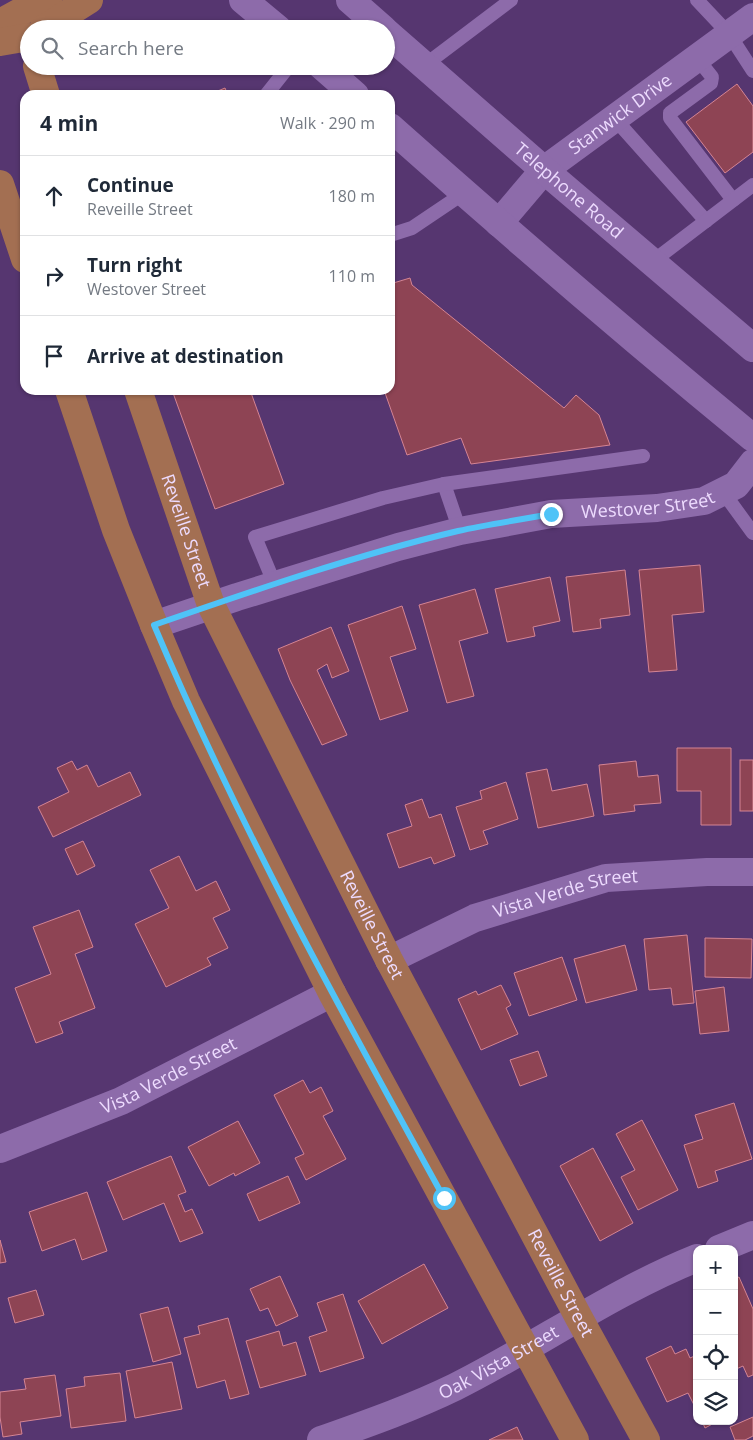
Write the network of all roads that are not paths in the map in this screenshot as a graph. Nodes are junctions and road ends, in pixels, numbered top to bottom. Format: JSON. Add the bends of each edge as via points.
{"nodes":[{"id":1,"x":48,"y":0,"type":"edge"},
{"id":2,"x":88,"y":0,"type":"edge"},
{"id":3,"x":242,"y":0,"type":"edge"},
{"id":4,"x":350,"y":0,"type":"edge"},
{"id":5,"x":511,"y":0,"type":"edge"},
{"id":6,"x":697,"y":0,"type":"edge"},
{"id":7,"x":753,"y":17,"type":"edge"},
{"id":8,"x":26,"y":20,"type":"edge"},
{"id":9,"x":57,"y":20,"type":"edge"},
{"id":10,"x":267,"y":20,"type":"edge"},
{"id":11,"x":373,"y":20,"type":"edge"},
{"id":12,"x":20,"y":25,"type":"edge"},
{"id":13,"x":729,"y":34,"type":"junction"},
{"id":14,"x":395,"y":40,"type":"edge"},
{"id":15,"x":0,"y":42,"type":"edge"},
{"id":16,"x":697,"y":58,"type":"junction"},
{"id":17,"x":425,"y":65,"type":"junction"},
{"id":18,"x":753,"y":70,"type":"edge"},
{"id":19,"x":40,"y":75,"type":"edge"},
{"id":20,"x":282,"y":75,"type":"edge"},
{"id":21,"x":332,"y":75,"type":"edge"},
{"id":22,"x":44,"y":90,"type":"edge"},
{"id":23,"x":270,"y":90,"type":"edge"},
{"id":24,"x":348,"y":90,"type":"edge"},
{"id":25,"x":614,"y":118,"type":"junction"},
{"id":26,"x":395,"y":131,"type":"edge"},
{"id":27,"x":544,"y":170,"type":"junction"},
{"id":28,"x":0,"y":184,"type":"edge"},
{"id":29,"x":753,"y":185,"type":"edge"},
{"id":30,"x":464,"y":193,"type":"junction"},
{"id":31,"x":734,"y":200,"type":"junction"},
{"id":32,"x":8,"y":210,"type":"junction"},
{"id":33,"x":706,"y":221,"type":"junction"},
{"id":34,"x":499,"y":223,"type":"junction"},
{"id":35,"x":20,"y":229,"type":"edge"},
{"id":36,"x":395,"y":233,"type":"edge"},
{"id":37,"x":20,"y":245,"type":"edge"},
{"id":38,"x":652,"y":262,"type":"junction"},
{"id":39,"x":753,"y":348,"type":"edge"},
{"id":40,"x":71,"y":395,"type":"edge"},
{"id":41,"x":140,"y":395,"type":"edge"},
{"id":42,"x":753,"y":438,"type":"edge"},
{"id":43,"x":643,"y":456,"type":"dead end"},
{"id":44,"x":753,"y":463,"type":"edge"},
{"id":45,"x":444,"y":484,"type":"junction"},
{"id":46,"x":723,"y":492,"type":"junction"},
{"id":47,"x":460,"y":531,"type":"junction"},
{"id":48,"x":753,"y":533,"type":"edge"},
{"id":49,"x":275,"y":585,"type":"junction"},
{"id":50,"x":211,"y":605,"type":"junction"},
{"id":51,"x":154,"y":625,"type":"junction"},
{"id":52,"x":753,"y":872,"type":"edge"},
{"id":53,"x":389,"y":960,"type":"junction"},
{"id":54,"x":332,"y":993,"type":"junction"},
{"id":55,"x":0,"y":1149,"type":"edge"},
{"id":56,"x":753,"y":1235,"type":"edge"},
{"id":57,"x":729,"y":1245,"type":"edge"},
{"id":58,"x":693,"y":1260,"type":"edge"},
{"id":59,"x":579,"y":1318,"type":"junction"},
{"id":60,"x":525,"y":1348,"type":"junction"},
{"id":61,"x":321,"y":1440,"type":"edge"},
{"id":62,"x":575,"y":1440,"type":"edge"},
{"id":63,"x":646,"y":1440,"type":"edge"}],
"edges":[{"from":1,"to":8,"type":"main road"},
{"from":2,"to":9,"type":"main road"},
{"from":3,"to":10,"type":"street"},
{"from":4,"to":11,"type":"street"},
{"from":5,"to":17,"type":"lane"},
{"from":6,"to":13,"type":"lane"},
{"from":7,"to":13,"type":"street","name":"Stanwick Drive"},
{"from":12,"to":15,"type":"main road"},
{"from":13,"to":16,"type":"street","name":"Stanwick Drive"},
{"from":13,"to":18,"type":"lane"},
{"from":14,"to":17,"type":"street","name":"Telephone Road"},
{"from":16,"to":25,"type":"street","name":"Stanwick Drive"},
{"from":16,"to":31,"type":"lane","via":[[712,77],[711,83],[670,114],[670,118]]},
{"from":17,"to":27,"type":"street","name":"Telephone Road"},
{"from":19,"to":22,"type":"main road"},
{"from":20,"to":23,"type":"lane"},
{"from":21,"to":24,"type":"street"},
{"from":25,"to":27,"type":"street","name":"Stanwick Drive"},
{"from":25,"to":33,"type":"lane"},
{"from":26,"to":30,"type":"street"},
{"from":27,"to":34,"type":"street","name":"Stanwick Drive"},
{"from":27,"to":38,"type":"street","name":"Telephone Road"},
{"from":28,"to":32,"type":"main road"},
{"from":29,"to":31,"type":"lane"},
{"from":30,"to":34,"type":"street"},
{"from":30,"to":36,"type":"lane","via":[[412,228]]},
{"from":31,"to":33,"type":"lane"},
{"from":32,"to":35,"type":"main road"},
{"from":32,"to":37,"type":"main road"},
{"from":33,"to":38,"type":"lane"},
{"from":34,"to":42,"type":"street"},
{"from":38,"to":39,"type":"street","name":"Telephone Road"},
{"from":40,"to":51,"type":"main road","via":[[116,530]]},
{"from":41,"to":50,"type":"main road","name":"Reveille Street"},
{"from":43,"to":45,"type":"lane"},
{"from":44,"to":46,"type":"street","name":"Westover Street","via":[[736,485]]},
{"from":45,"to":47,"type":"lane"},
{"from":45,"to":49,"type":"lane","via":[[383,498],[255,537]]},
{"from":46,"to":47,"type":"street","name":"Westover Street","via":[[704,501],[656,508],[551,514]]},
{"from":46,"to":48,"type":"lane"},
{"from":47,"to":49,"type":"street","name":"Westover Street"},
{"from":49,"to":50,"type":"street","name":"Westover Street"},
{"from":50,"to":51,"type":"street","name":"Westover Street"},
{"from":50,"to":53,"type":"main road","name":"Reveille Street"},
{"from":51,"to":54,"type":"main road","via":[[186,701]]},
{"from":52,"to":53,"type":"street","name":"Vista Verde Street","via":[[606,878],[475,918]]},
{"from":53,"to":59,"type":"main road","name":"Reveille Street"},
{"from":54,"to":55,"type":"street","name":"Vista Verde Street","via":[[121,1101]]},
{"from":54,"to":60,"type":"main road"},
{"from":56,"to":57,"type":"street"},
{"from":58,"to":59,"type":"street","name":"Oak Vista Street"},
{"from":59,"to":60,"type":"street","name":"Oak Vista Street"},
{"from":59,"to":63,"type":"main road","name":"Reveille Street"},
{"from":60,"to":61,"type":"street","name":"Oak Vista Street","via":[[454,1387]]},
{"from":60,"to":62,"type":"main road"}]}
